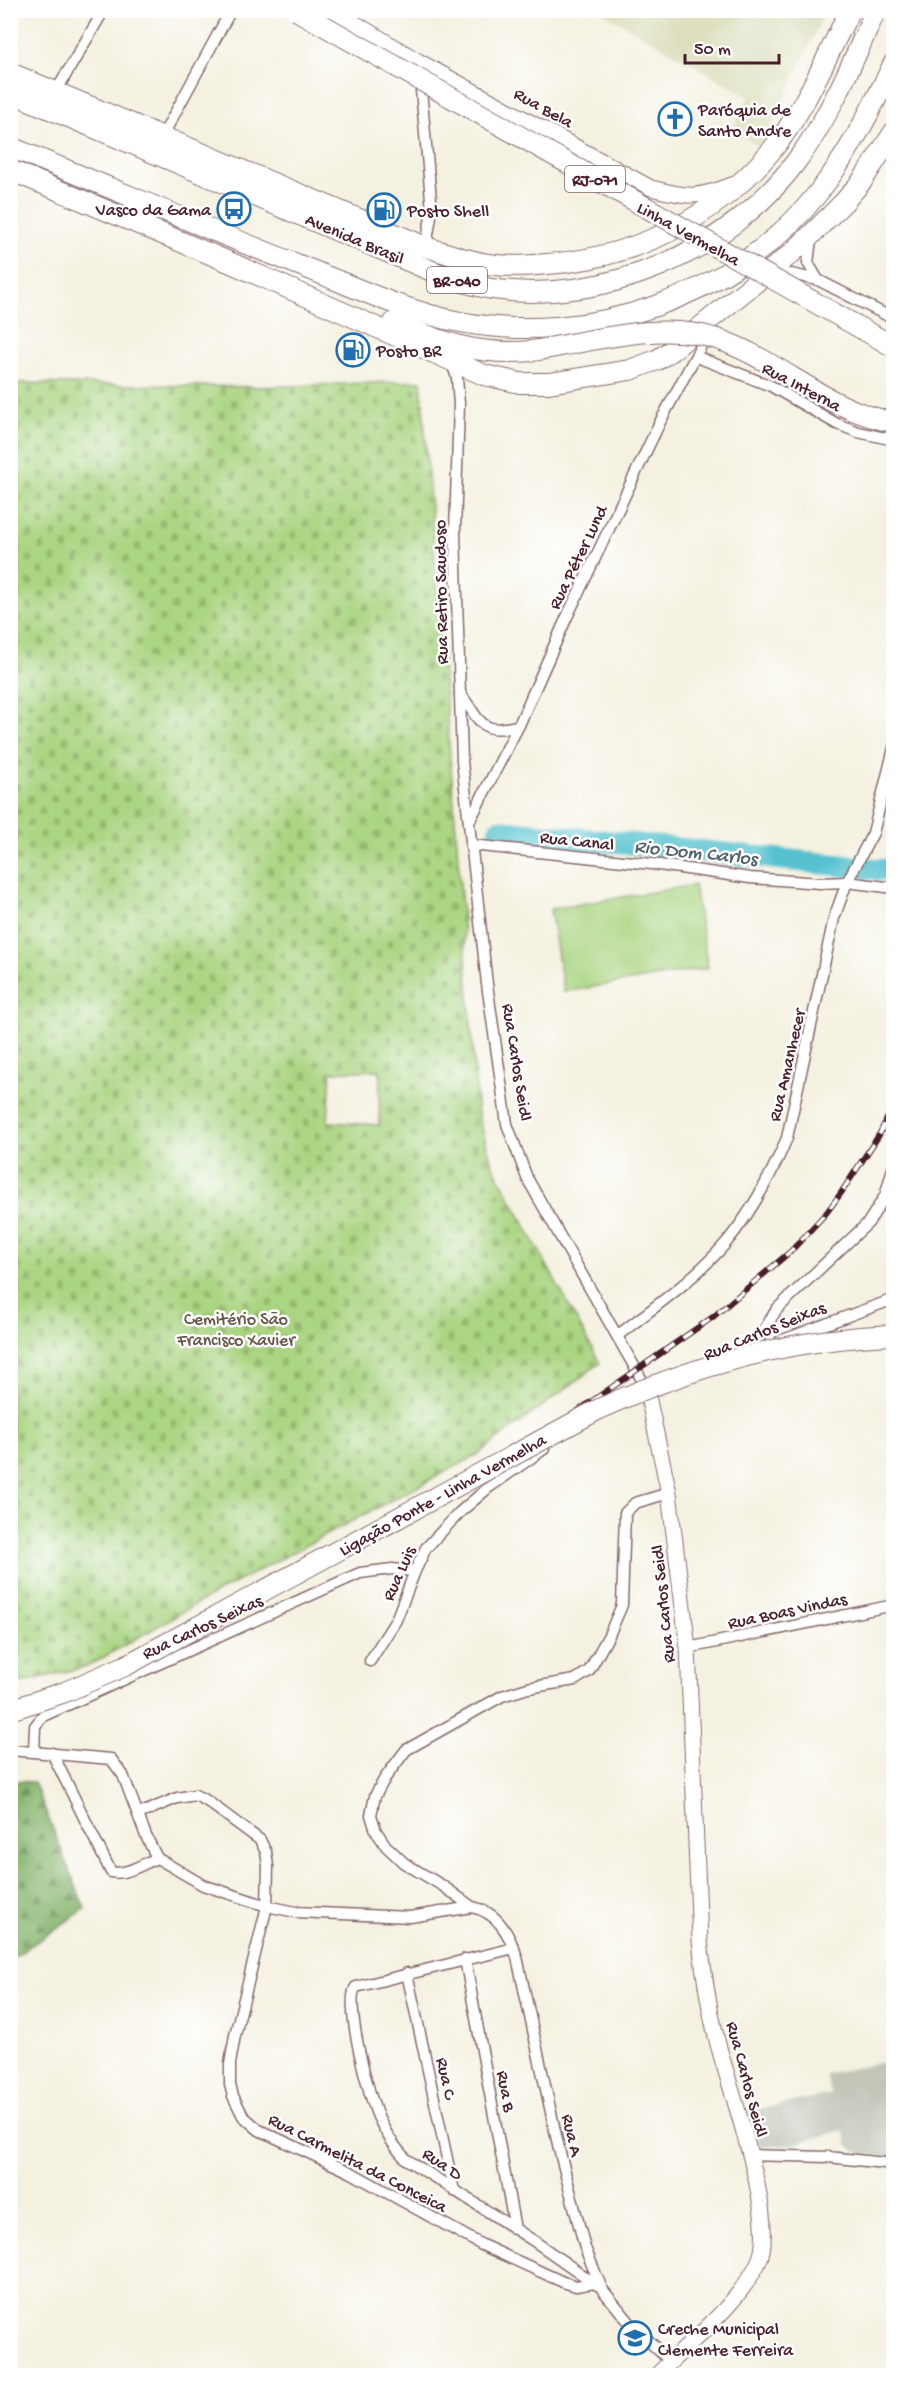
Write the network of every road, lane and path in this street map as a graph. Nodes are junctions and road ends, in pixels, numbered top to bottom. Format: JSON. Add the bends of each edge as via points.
{"nodes":[{"id":1,"x":104,"y":10,"type":"edge"},
{"id":2,"x":231,"y":10,"type":"edge"},
{"id":3,"x":296,"y":10,"type":"edge"},
{"id":4,"x":318,"y":10,"type":"edge"},
{"id":5,"x":333,"y":10,"type":"edge"},
{"id":6,"x":850,"y":10,"type":"edge"},
{"id":7,"x":876,"y":10,"type":"edge"},
{"id":8,"x":418,"y":61,"type":"junction"},
{"id":9,"x":894,"y":63,"type":"edge"},
{"id":10,"x":10,"y":73,"type":"edge"},
{"id":11,"x":10,"y":92,"type":"edge"},
{"id":12,"x":55,"y":93,"type":"junction"},
{"id":13,"x":894,"y":94,"type":"edge"},
{"id":14,"x":894,"y":132,"type":"edge"},
{"id":15,"x":162,"y":136,"type":"junction"},
{"id":16,"x":10,"y":147,"type":"edge"},
{"id":17,"x":10,"y":170,"type":"edge"},
{"id":18,"x":745,"y":179,"type":"junction"},
{"id":19,"x":819,"y":192,"type":"junction"},
{"id":20,"x":218,"y":234,"type":"junction"},
{"id":21,"x":813,"y":234,"type":"junction"},
{"id":22,"x":426,"y":247,"type":"junction"},
{"id":23,"x":760,"y":279,"type":"junction"},
{"id":24,"x":818,"y":280,"type":"junction"},
{"id":25,"x":719,"y":311,"type":"junction"},
{"id":26,"x":894,"y":320,"type":"edge"},
{"id":27,"x":894,"y":335,"type":"edge"},
{"id":28,"x":702,"y":345,"type":"junction"},
{"id":29,"x":894,"y":347,"type":"edge"},
{"id":30,"x":697,"y":357,"type":"junction"},
{"id":31,"x":452,"y":363,"type":"junction"},
{"id":32,"x":894,"y":423,"type":"edge"},
{"id":33,"x":894,"y":429,"type":"edge"},
{"id":34,"x":894,"y":440,"type":"edge"},
{"id":35,"x":460,"y":693,"type":"junction"},
{"id":36,"x":519,"y":724,"type":"junction"},
{"id":37,"x":894,"y":748,"type":"edge"},
{"id":38,"x":470,"y":820,"type":"junction"},
{"id":39,"x":471,"y":845,"type":"junction"},
{"id":40,"x":849,"y":877,"type":"junction"},
{"id":41,"x":894,"y":888,"type":"edge"},
{"id":42,"x":894,"y":1165,"type":"edge"},
{"id":43,"x":894,"y":1299,"type":"edge"},
{"id":44,"x":894,"y":1335,"type":"edge"},
{"id":45,"x":617,"y":1336,"type":"junction"},
{"id":46,"x":750,"y":1353,"type":"junction"},
{"id":47,"x":646,"y":1387,"type":"junction"},
{"id":48,"x":669,"y":1493,"type":"junction"},
{"id":49,"x":414,"y":1570,"type":"junction"},
{"id":50,"x":894,"y":1605,"type":"edge"},
{"id":51,"x":688,"y":1648,"type":"junction"},
{"id":52,"x":370,"y":1661,"type":"dead end"},
{"id":53,"x":10,"y":1710,"type":"edge"},
{"id":54,"x":10,"y":1750,"type":"edge"},
{"id":55,"x":34,"y":1752,"type":"junction"},
{"id":56,"x":52,"y":1753,"type":"junction"},
{"id":57,"x":139,"y":1814,"type":"junction"},
{"id":58,"x":157,"y":1858,"type":"junction"},
{"id":59,"x":267,"y":1906,"type":"junction"},
{"id":60,"x":472,"y":1907,"type":"junction"},
{"id":61,"x":514,"y":1948,"type":"junction"},
{"id":62,"x":465,"y":1959,"type":"junction"},
{"id":63,"x":407,"y":1973,"type":"junction"},
{"id":64,"x":749,"y":2155,"type":"junction"},
{"id":65,"x":894,"y":2164,"type":"edge"},
{"id":66,"x":454,"y":2191,"type":"junction"},
{"id":67,"x":515,"y":2229,"type":"junction"},
{"id":68,"x":598,"y":2286,"type":"junction"},
{"id":69,"x":670,"y":2361,"type":"junction"},
{"id":70,"x":656,"y":2376,"type":"edge"}],
"edges":[{"from":1,"to":12,"type":"street"},
{"from":2,"to":15,"type":"street"},
{"from":3,"to":29,"type":"highway","name":"Linha Vermelha","number":"RJ-071","bridge":true},
{"from":4,"to":27,"type":"highway","name":"Linha Vermelha","number":"RJ-071"},
{"from":5,"to":8,"type":"street","name":"Rua Bela"},
{"from":6,"to":18,"type":"highway","name":"Avenida Brasil","via":[[794,119]]},
{"from":7,"to":11,"type":"highway","name":"Avenida Brasil","number":"BR-040","via":[[810,142],[754,207],[712,238],[665,263],[613,281],[555,290],[492,288],[439,274]]},
{"from":8,"to":18,"type":"street","name":"Rua Bela","via":[[651,188],[681,196],[706,196]]},
{"from":8,"to":22,"type":"street","via":[[432,210]]},
{"from":9,"to":19,"type":"highway","number":"BR-040","via":[[860,132]]},
{"from":10,"to":12,"type":"highway","name":"Avenida Brasil"},
{"from":12,"to":15,"type":"highway","name":"Avenida Brasil"},
{"from":13,"to":19,"type":"highway","via":[[876,128]]},
{"from":14,"to":21,"type":"highway","via":[[862,181]]},
{"from":15,"to":22,"type":"highway","name":"Avenida Brasil"},
{"from":16,"to":20,"type":"highway","number":"BR-040"},
{"from":17,"to":31,"type":"highway","via":[[229,262]]},
{"from":18,"to":22,"type":"highway","name":"Avenida Brasil","via":[[686,224],[638,245],[587,260],[489,265]]},
{"from":19,"to":20,"type":"highway","number":"BR-040","via":[[762,249],[683,296],[615,318],[546,328],[488,326],[435,316]]},
{"from":20,"to":32,"type":"highway","bridge":true,"via":[[291,275],[417,332],[481,352],[532,351],[649,332],[694,333],[726,342],[845,406]]},
{"from":21,"to":23,"type":"highway"},
{"from":21,"to":24,"type":"street","via":[[807,254]]},
{"from":23,"to":24,"type":"street","via":[[791,274]]},
{"from":23,"to":25,"type":"highway"},
{"from":24,"to":26,"type":"street"},
{"from":25,"to":28,"type":"street","name":"Rua Péter Lund"},
{"from":25,"to":31,"type":"highway","via":[[663,356],[630,370],[531,383],[503,380]]},
{"from":28,"to":30,"type":"street","name":"Rua Péter Lund"},
{"from":28,"to":33,"type":"street","via":[[723,349],[859,419]]},
{"from":30,"to":34,"type":"street","name":"Rua Interna","via":[[771,386],[858,432]]},
{"from":30,"to":36,"type":"street","name":"Rua Péter Lund","via":[[660,422]]},
{"from":31,"to":35,"type":"street","name":"Rua Retiro Saudoso","via":[[459,404],[454,532]]},
{"from":35,"to":36,"type":"street","via":[[490,729]]},
{"from":35,"to":38,"type":"street","name":"Rua Retiro Saudoso","via":[[462,761]]},
{"from":36,"to":38,"type":"street","name":"Rua Péter Lund"},
{"from":37,"to":40,"type":"street","name":"Rua Amanhecer","via":[[873,833]]},
{"from":38,"to":39,"type":"street","name":"Rua Carlos Seidl"},
{"from":39,"to":40,"type":"street","name":"Rua Canal","via":[[750,878],[820,883]]},
{"from":39,"to":45,"type":"street","name":"Rua Carlos Seidl","via":[[507,1124],[527,1178]]},
{"from":40,"to":41,"type":"street","name":"Rua Canal"},
{"from":40,"to":45,"type":"street","name":"Rua Amanhecer","via":[[834,918],[787,1138],[766,1184],[723,1246]]},
{"from":42,"to":46,"type":"street","via":[[885,1196],[868,1222],[777,1309]]},
{"from":43,"to":46,"type":"street","name":"Rua Carlos Seixas"},
{"from":44,"to":53,"type":"highway","name":"Ligação Ponte - Linha Vermelha","bridge":true,"via":[[764,1351],[704,1367],[634,1393],[125,1666]]},
{"from":45,"to":47,"type":"street","name":"Rua Carlos Seidl"},
{"from":46,"to":47,"type":"street","name":"Rua Carlos Seixas","via":[[715,1369]]},
{"from":47,"to":48,"type":"street","name":"Rua Carlos Seidl"},
{"from":47,"to":49,"type":"street","name":"Rua Luis","via":[[558,1439],[488,1488],[440,1532]]},
{"from":48,"to":51,"type":"street","name":"Rua Carlos Seidl"},
{"from":48,"to":60,"type":"street","name":"Rua A","via":[[635,1503],[625,1513],[622,1605],[589,1671],[575,1680],[502,1696],[406,1750],[375,1796],[371,1815],[386,1846],[404,1863]]},
{"from":49,"to":52,"type":"street","name":"Rua Luis","via":[[396,1620]]},
{"from":49,"to":55,"type":"street","name":"Rua Carlos Seixas","via":[[360,1573],[42,1716],[35,1726]]},
{"from":50,"to":51,"type":"street","name":"Rua Boas Vindas"},
{"from":51,"to":64,"type":"street","name":"Rua Carlos Seidl","via":[[700,1941],[709,2006]]},
{"from":54,"to":55,"type":"street"},
{"from":55,"to":56,"type":"street"},
{"from":56,"to":57,"type":"street","via":[[111,1760],[123,1775]]},
{"from":56,"to":58,"type":"street","via":[[111,1872],[123,1872]]},
{"from":57,"to":58,"type":"street"},
{"from":57,"to":59,"type":"street","name":"Rua Carmelita da Conceica","via":[[195,1795],[244,1827],[260,1840],[266,1852]]},
{"from":58,"to":59,"type":"street","via":[[203,1885]]},
{"from":59,"to":60,"type":"street","via":[[296,1912],[410,1917]]},
{"from":59,"to":68,"type":"street","name":"Rua Carmelita da Conceica","via":[[230,2064],[230,2085],[243,2116],[259,2130],[350,2172],[482,2245],[563,2282]]},
{"from":60,"to":61,"type":"street","name":"Rua A","via":[[496,1918]]},
{"from":61,"to":62,"type":"street"},
{"from":61,"to":68,"type":"street","name":"Rua A","via":[[575,2215]]},
{"from":62,"to":63,"type":"street"},
{"from":62,"to":67,"type":"street","name":"Rua B"},
{"from":63,"to":66,"type":"street","name":"Rua C"},
{"from":63,"to":66,"type":"street","name":"Rua D","via":[[353,1990],[362,2063],[373,2106],[392,2143],[406,2158]]},
{"from":64,"to":65,"type":"street"},
{"from":64,"to":69,"type":"street","name":"Rua Carlos Seidl","via":[[764,2216],[760,2259],[726,2307]]},
{"from":66,"to":67,"type":"street","name":"Rua D"},
{"from":67,"to":68,"type":"street","name":"Rua D"},
{"from":68,"to":69,"type":"street","name":"Rua A"},
{"from":69,"to":70,"type":"street","name":"Rua Carlos Seidl"}]}
